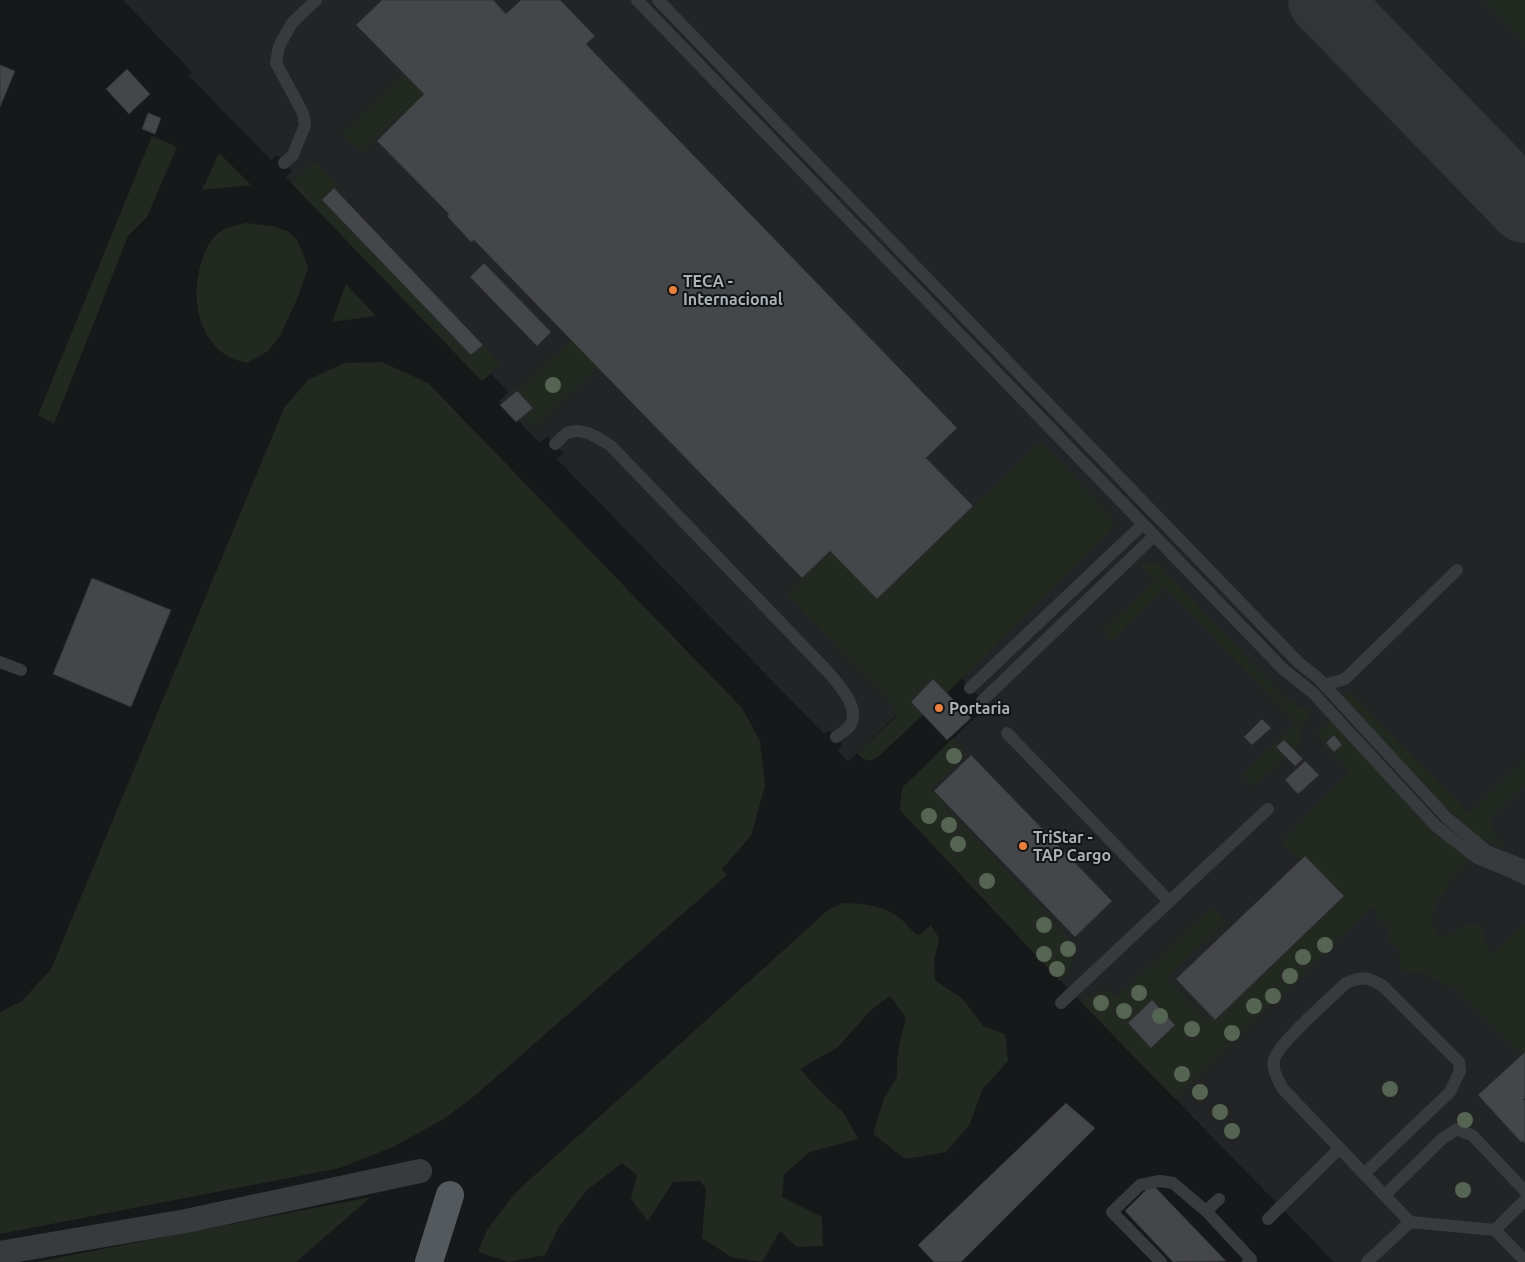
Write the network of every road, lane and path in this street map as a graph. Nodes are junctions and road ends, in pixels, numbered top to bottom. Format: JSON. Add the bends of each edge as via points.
{"nodes":[{"id":1,"x":316,"y":0,"type":"edge"},
{"id":2,"x":637,"y":0,"type":"edge"},
{"id":3,"x":658,"y":0,"type":"edge"},
{"id":4,"x":284,"y":163,"type":"dead end"},
{"id":5,"x":555,"y":444,"type":"dead end"},
{"id":6,"x":1143,"y":524,"type":"junction"},
{"id":7,"x":1154,"y":536,"type":"junction"},
{"id":8,"x":1457,"y":570,"type":"dead end"},
{"id":9,"x":0,"y":662,"type":"edge"},
{"id":10,"x":21,"y":670,"type":"dead end"},
{"id":11,"x":1324,"y":685,"type":"junction"},
{"id":12,"x":970,"y":688,"type":"dead end"},
{"id":13,"x":982,"y":701,"type":"dead end"},
{"id":14,"x":1007,"y":733,"type":"dead end"},
{"id":15,"x":836,"y":737,"type":"dead end"},
{"id":16,"x":1268,"y":810,"type":"dead end"},
{"id":17,"x":1525,"y":866,"type":"edge"},
{"id":18,"x":1525,"y":879,"type":"edge"},
{"id":19,"x":1168,"y":901,"type":"junction"},
{"id":20,"x":1061,"y":1003,"type":"dead end"},
{"id":21,"x":1340,"y":1148,"type":"junction"},
{"id":22,"x":420,"y":1171,"type":"dead end"},
{"id":23,"x":1364,"y":1174,"type":"junction"},
{"id":24,"x":1525,"y":1191,"type":"edge"},
{"id":25,"x":450,"y":1195,"type":"dead end"},
{"id":26,"x":1385,"y":1195,"type":"junction"},
{"id":27,"x":1218,"y":1198,"type":"dead end"},
{"id":28,"x":1525,"y":1200,"type":"edge"},
{"id":29,"x":1206,"y":1211,"type":"junction"},
{"id":30,"x":1268,"y":1219,"type":"dead end"},
{"id":31,"x":1410,"y":1222,"type":"junction"},
{"id":32,"x":1495,"y":1230,"type":"junction"},
{"id":33,"x":0,"y":1253,"type":"edge"},
{"id":34,"x":429,"y":1262,"type":"edge"},
{"id":35,"x":1160,"y":1262,"type":"edge"},
{"id":36,"x":1248,"y":1262,"type":"edge"},
{"id":37,"x":1367,"y":1262,"type":"edge"},
{"id":38,"x":1525,"y":1262,"type":"edge"}],
"edges":[{"from":1,"to":4,"type":"lane","via":[[292,23],[279,46],[276,63],[303,113],[305,125],[292,155]]},
{"from":2,"to":6,"type":"lane"},
{"from":3,"to":11,"type":"lane","via":[[1292,656]]},
{"from":5,"to":15,"type":"lane","via":[[566,434],[580,431],[597,436],[611,446],[822,666],[847,695],[853,714],[850,726]]},
{"from":6,"to":7,"type":"lane"},
{"from":6,"to":12,"type":"lane"},
{"from":7,"to":13,"type":"lane"},
{"from":7,"to":18,"type":"lane","via":[[1283,669],[1312,692],[1436,826],[1476,858]]},
{"from":8,"to":11,"type":"lane","via":[[1345,679]]},
{"from":9,"to":10,"type":"lane"},
{"from":11,"to":17,"type":"lane","via":[[1447,818],[1487,851]]},
{"from":14,"to":19,"type":"lane"},
{"from":16,"to":19,"type":"lane"},
{"from":19,"to":20,"type":"lane"},
{"from":21,"to":23,"type":"lane"},
{"from":21,"to":23,"type":"lane","via":[[1283,1089],[1273,1071],[1274,1058],[1282,1045],[1346,983],[1360,977],[1383,986],[1459,1062],[1460,1071],[1450,1092]]},
{"from":21,"to":30,"type":"lane"},
{"from":22,"to":33,"type":"street","via":[[186,1221]]},
{"from":23,"to":26,"type":"lane"},
{"from":24,"to":26,"type":"lane","via":[[1473,1136],[1457,1129],[1442,1139]]},
{"from":25,"to":34,"type":"main road"},
{"from":26,"to":31,"type":"lane"},
{"from":27,"to":29,"type":"lane"},
{"from":28,"to":32,"type":"lane"},
{"from":29,"to":35,"type":"lane","via":[[1173,1183],[1160,1181],[1140,1184],[1112,1212]]},
{"from":29,"to":36,"type":"lane","via":[[1251,1259]]},
{"from":31,"to":32,"type":"lane"},
{"from":31,"to":37,"type":"lane"},
{"from":32,"to":38,"type":"lane"}]}
